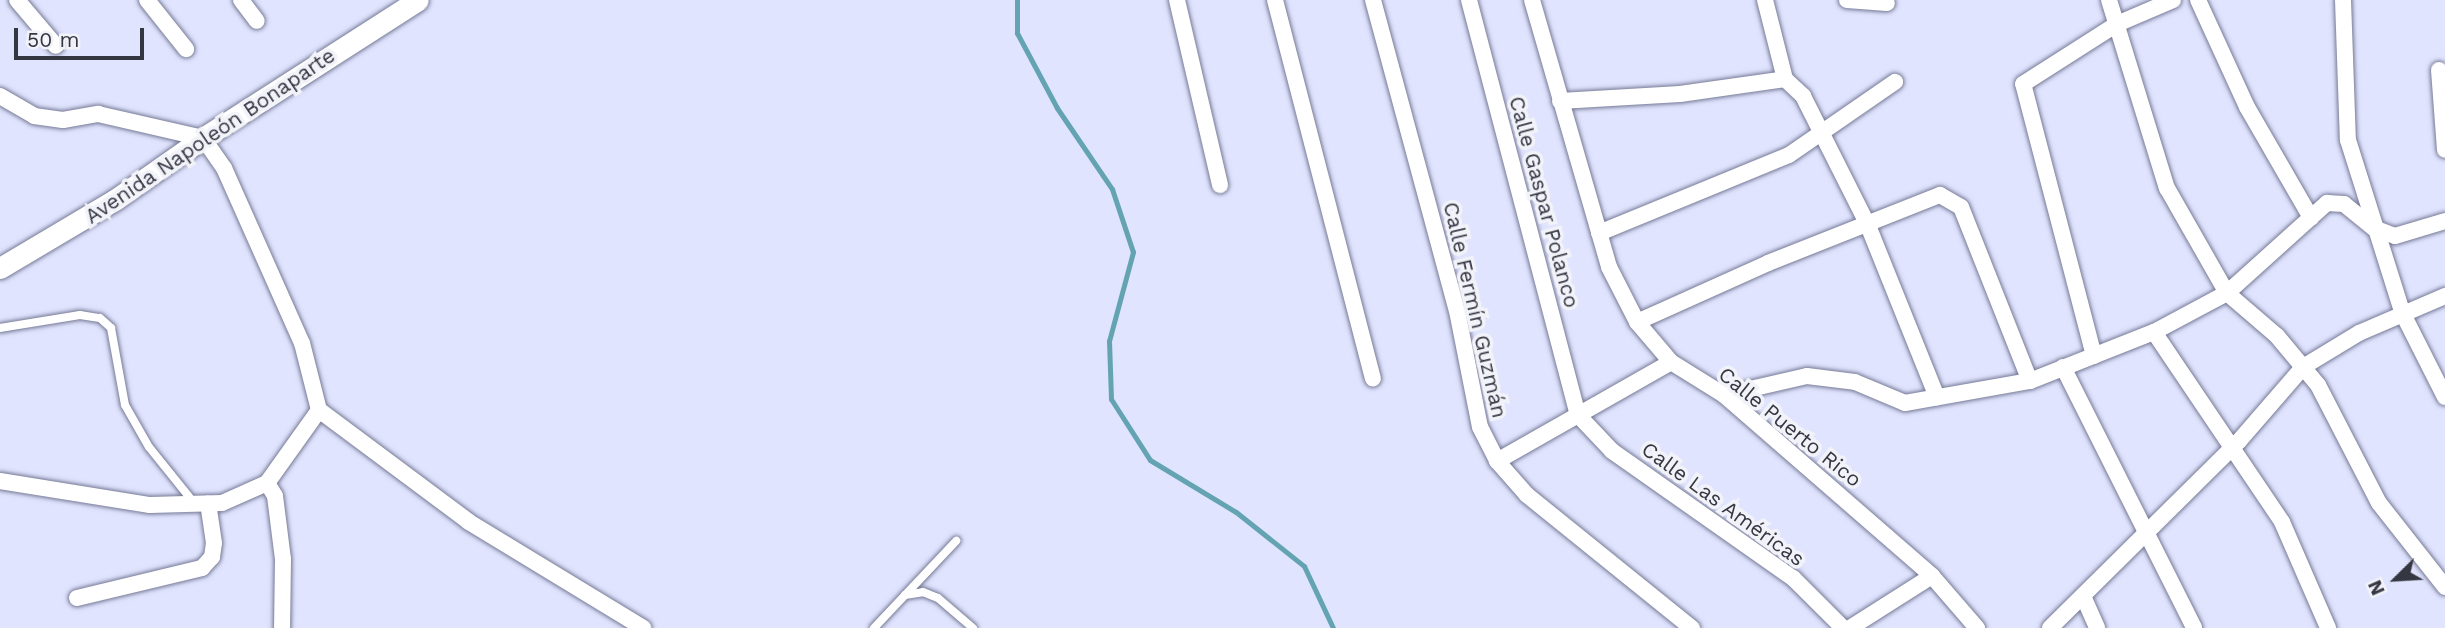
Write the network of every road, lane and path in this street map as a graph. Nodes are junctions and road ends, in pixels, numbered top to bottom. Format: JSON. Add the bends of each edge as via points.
{"nodes":[{"id":1,"x":17,"y":0,"type":"edge"},
{"id":2,"x":147,"y":0,"type":"edge"},
{"id":3,"x":241,"y":0,"type":"edge"},
{"id":4,"x":418,"y":0,"type":"edge"},
{"id":5,"x":1177,"y":0,"type":"edge"},
{"id":6,"x":1275,"y":0,"type":"edge"},
{"id":7,"x":1373,"y":0,"type":"edge"},
{"id":8,"x":1469,"y":0,"type":"edge"},
{"id":9,"x":1532,"y":0,"type":"edge"},
{"id":10,"x":1765,"y":0,"type":"edge"},
{"id":11,"x":1847,"y":0,"type":"edge"},
{"id":12,"x":2109,"y":0,"type":"edge"},
{"id":13,"x":2173,"y":0,"type":"edge"},
{"id":14,"x":2198,"y":0,"type":"edge"},
{"id":15,"x":2343,"y":0,"type":"edge"},
{"id":16,"x":1887,"y":3,"type":"dead end"},
{"id":17,"x":257,"y":21,"type":"dead end"},
{"id":18,"x":2117,"y":24,"type":"junction"},
{"id":19,"x":56,"y":46,"type":"dead end"},
{"id":20,"x":186,"y":49,"type":"dead end"},
{"id":21,"x":2439,"y":70,"type":"dead end"},
{"id":22,"x":1784,"y":79,"type":"junction"},
{"id":23,"x":1895,"y":82,"type":"dead end"},
{"id":24,"x":0,"y":96,"type":"edge"},
{"id":25,"x":1560,"y":101,"type":"junction"},
{"id":26,"x":1822,"y":135,"type":"junction"},
{"id":27,"x":203,"y":138,"type":"junction"},
{"id":28,"x":2445,"y":150,"type":"edge"},
{"id":29,"x":1220,"y":185,"type":"dead end"},
{"id":30,"x":2311,"y":218,"type":"junction"},
{"id":31,"x":2445,"y":221,"type":"edge"},
{"id":32,"x":1867,"y":223,"type":"junction"},
{"id":33,"x":2374,"y":228,"type":"junction"},
{"id":34,"x":1599,"y":233,"type":"junction"},
{"id":35,"x":0,"y":268,"type":"edge"},
{"id":36,"x":2227,"y":293,"type":"junction"},
{"id":37,"x":2445,"y":296,"type":"edge"},
{"id":38,"x":2403,"y":314,"type":"junction"},
{"id":39,"x":1637,"y":322,"type":"junction"},
{"id":40,"x":0,"y":328,"type":"edge"},
{"id":41,"x":2154,"y":332,"type":"junction"},
{"id":42,"x":2094,"y":356,"type":"junction"},
{"id":43,"x":1671,"y":362,"type":"junction"},
{"id":44,"x":2303,"y":367,"type":"junction"},
{"id":45,"x":2063,"y":368,"type":"junction"},
{"id":46,"x":1373,"y":380,"type":"dead end"},
{"id":47,"x":2030,"y":381,"type":"junction"},
{"id":48,"x":1724,"y":395,"type":"junction"},
{"id":49,"x":1937,"y":397,"type":"junction"},
{"id":50,"x":2445,"y":397,"type":"edge"},
{"id":51,"x":319,"y":410,"type":"junction"},
{"id":52,"x":1578,"y":415,"type":"junction"},
{"id":53,"x":2230,"y":450,"type":"junction"},
{"id":54,"x":1497,"y":461,"type":"junction"},
{"id":55,"x":0,"y":481,"type":"edge"},
{"id":56,"x":267,"y":483,"type":"junction"},
{"id":57,"x":201,"y":503,"type":"junction"},
{"id":58,"x":2144,"y":537,"type":"junction"},
{"id":59,"x":956,"y":541,"type":"dead end"},
{"id":60,"x":1932,"y":576,"type":"junction"},
{"id":61,"x":2445,"y":587,"type":"edge"},
{"id":62,"x":905,"y":595,"type":"junction"},
{"id":63,"x":2082,"y":596,"type":"junction"},
{"id":64,"x":77,"y":598,"type":"dead end"},
{"id":65,"x":282,"y":628,"type":"edge"},
{"id":66,"x":643,"y":628,"type":"edge"},
{"id":67,"x":874,"y":628,"type":"edge"},
{"id":68,"x":973,"y":628,"type":"edge"},
{"id":69,"x":1692,"y":628,"type":"edge"},
{"id":70,"x":1843,"y":628,"type":"edge"},
{"id":71,"x":1850,"y":628,"type":"edge"},
{"id":72,"x":1977,"y":628,"type":"edge"},
{"id":73,"x":2050,"y":628,"type":"edge"},
{"id":74,"x":2097,"y":628,"type":"edge"},
{"id":75,"x":2194,"y":628,"type":"edge"},
{"id":76,"x":2328,"y":628,"type":"edge"}],
"edges":[{"from":1,"to":19,"type":"street"},
{"from":2,"to":20,"type":"street"},
{"from":3,"to":17,"type":"street"},
{"from":4,"to":27,"type":"main road","name":"Avenida Napoleón Bonaparte"},
{"from":5,"to":29,"type":"street"},
{"from":6,"to":46,"type":"street"},
{"from":7,"to":54,"type":"street","name":"Calle Fermín Guzmán","via":[[1457,311],[1472,401]]},
{"from":8,"to":52,"type":"street","name":"Calle Gaspar Polanco"},
{"from":9,"to":25,"type":"street","name":"Calle Puerto Rico"},
{"from":10,"to":22,"type":"street"},
{"from":11,"to":16,"type":"street"},
{"from":12,"to":18,"type":"street"},
{"from":13,"to":18,"type":"street"},
{"from":14,"to":30,"type":"street","via":[[2247,107]]},
{"from":15,"to":33,"type":"street","via":[[2348,140]]},
{"from":18,"to":36,"type":"street","via":[[2167,188]]},
{"from":18,"to":42,"type":"street","via":[[2023,84]]},
{"from":21,"to":28,"type":"street"},
{"from":22,"to":25,"type":"street","via":[[1680,94]]},
{"from":22,"to":26,"type":"street","via":[[1803,96]]},
{"from":23,"to":26,"type":"street"},
{"from":24,"to":27,"type":"street","via":[[34,116],[63,120],[98,114]]},
{"from":25,"to":34,"type":"street","name":"Calle Puerto Rico"},
{"from":26,"to":32,"type":"street"},
{"from":26,"to":34,"type":"street","via":[[1789,155]]},
{"from":27,"to":35,"type":"main road","name":"Avenida Napoleón Bonaparte","via":[[104,207]]},
{"from":27,"to":51,"type":"street","via":[[224,168],[302,343]]},
{"from":30,"to":33,"type":"street","via":[[2327,203],[2344,204]]},
{"from":30,"to":36,"type":"street"},
{"from":31,"to":33,"type":"street","via":[[2395,236]]},
{"from":32,"to":39,"type":"street"},
{"from":32,"to":47,"type":"street","via":[[1927,197],[1952,198],[1961,207]]},
{"from":32,"to":49,"type":"street"},
{"from":33,"to":38,"type":"street"},
{"from":34,"to":39,"type":"street","name":"Calle Puerto Rico","via":[[1609,267]]},
{"from":36,"to":41,"type":"street"},
{"from":36,"to":44,"type":"street"},
{"from":37,"to":38,"type":"street"},
{"from":38,"to":44,"type":"street","via":[[2359,333]]},
{"from":38,"to":50,"type":"street"},
{"from":39,"to":43,"type":"street","name":"Calle Puerto Rico"},
{"from":40,"to":57,"type":"lane","via":[[80,316],[100,318],[111,328],[125,405],[149,447]]},
{"from":41,"to":42,"type":"street"},
{"from":41,"to":53,"type":"street"},
{"from":42,"to":45,"type":"street"},
{"from":43,"to":48,"type":"street","name":"Calle Puerto Rico"},
{"from":43,"to":52,"type":"street"},
{"from":44,"to":53,"type":"street"},
{"from":44,"to":61,"type":"street","via":[[2318,384],[2379,503]]},
{"from":45,"to":47,"type":"street"},
{"from":45,"to":58,"type":"street"},
{"from":47,"to":49,"type":"street"},
{"from":48,"to":49,"type":"street","via":[[1807,376],[1855,382],[1905,403]]},
{"from":48,"to":60,"type":"street","name":"Calle Puerto Rico"},
{"from":51,"to":56,"type":"street"},
{"from":51,"to":66,"type":"street","via":[[469,522]]},
{"from":52,"to":54,"type":"street"},
{"from":52,"to":70,"type":"street","name":"Calle Las Américas","via":[[1612,451],[1793,578]]},
{"from":53,"to":58,"type":"street"},
{"from":53,"to":76,"type":"street","via":[[2282,522]]},
{"from":54,"to":69,"type":"street","name":"Calle Fermín Guzmán","via":[[1527,495]]},
{"from":55,"to":57,"type":"street","via":[[150,505]]},
{"from":56,"to":57,"type":"street","via":[[245,496]]},
{"from":56,"to":65,"type":"street","via":[[275,496],[282,559]]},
{"from":57,"to":64,"type":"street","via":[[215,542],[212,557],[202,568]]},
{"from":58,"to":63,"type":"street"},
{"from":58,"to":75,"type":"street"},
{"from":59,"to":62,"type":"lane"},
{"from":60,"to":71,"type":"street"},
{"from":60,"to":72,"type":"street","name":"Calle Puerto Rico"},
{"from":62,"to":67,"type":"lane"},
{"from":62,"to":68,"type":"lane","via":[[923,592],[938,598]]},
{"from":63,"to":73,"type":"street"},
{"from":63,"to":74,"type":"street"}]}
